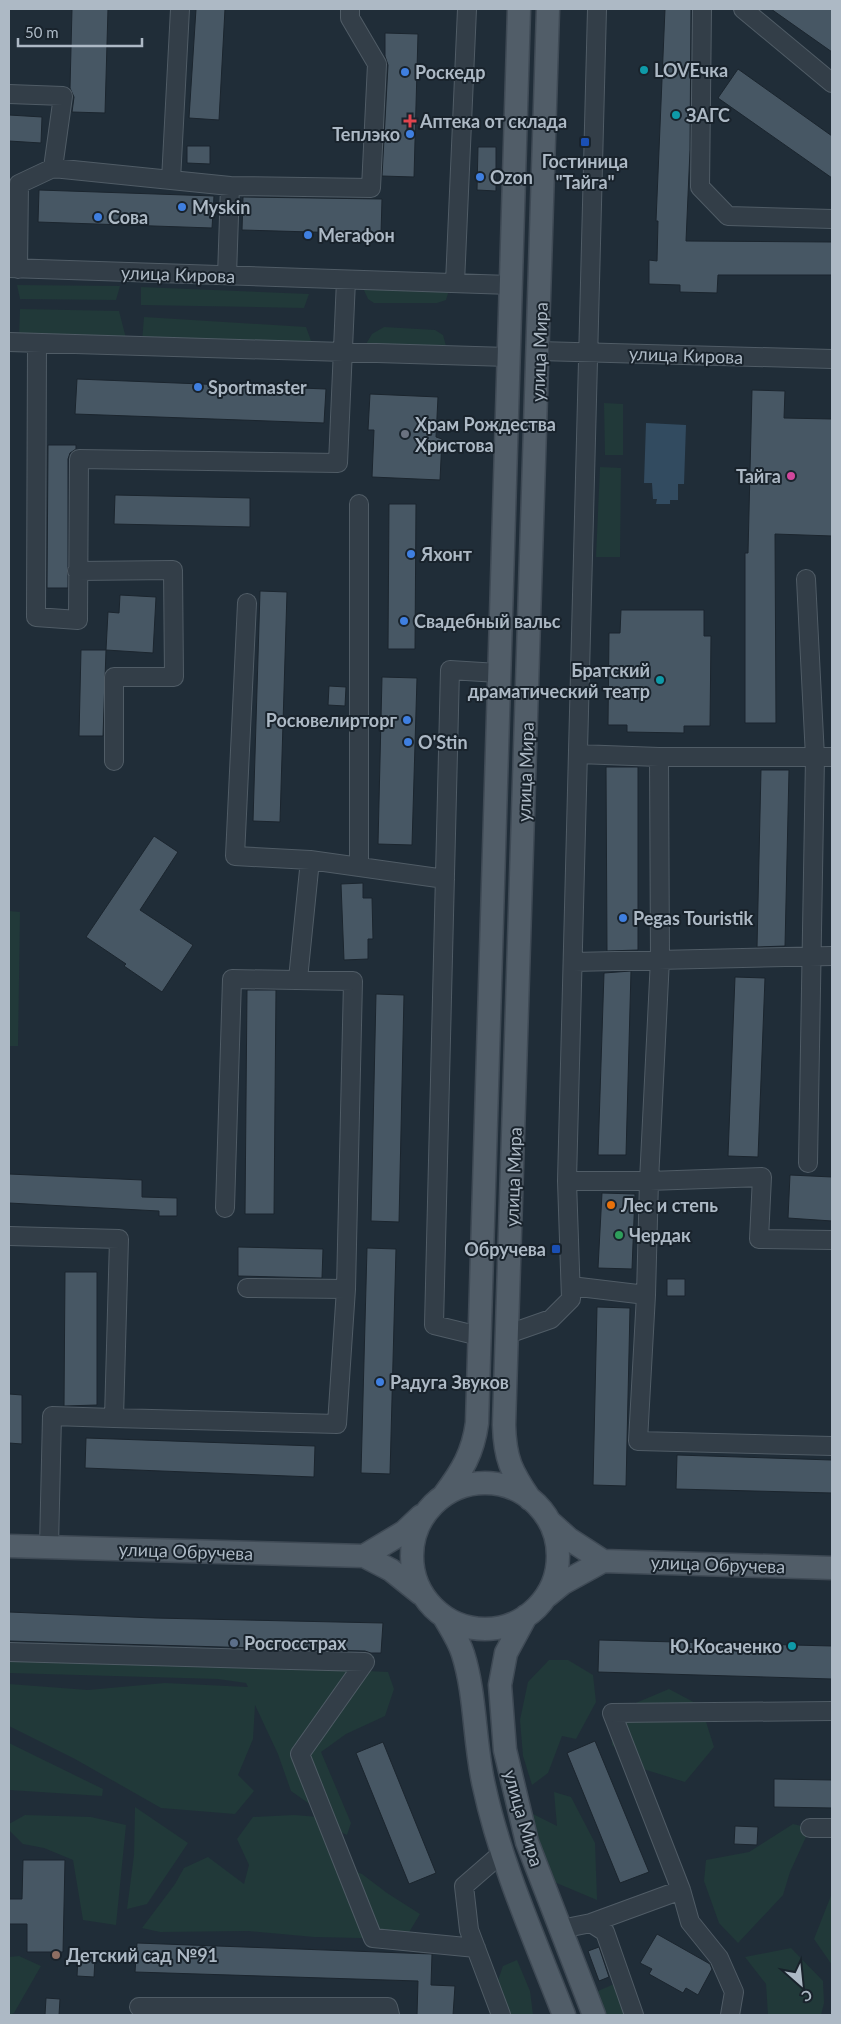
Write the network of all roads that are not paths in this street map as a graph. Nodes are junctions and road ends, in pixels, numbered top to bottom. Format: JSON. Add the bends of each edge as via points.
{"nodes":[{"id":1,"x":180,"y":9,"type":"edge"},
{"id":2,"x":350,"y":9,"type":"edge"},
{"id":3,"x":467,"y":9,"type":"edge"},
{"id":4,"x":597,"y":9,"type":"edge"},
{"id":5,"x":702,"y":9,"type":"edge"},
{"id":6,"x":743,"y":9,"type":"edge"},
{"id":7,"x":519,"y":17,"type":"edge"},
{"id":8,"x":548,"y":17,"type":"edge"},
{"id":9,"x":832,"y":83,"type":"edge"},
{"id":10,"x":9,"y":94,"type":"edge"},
{"id":11,"x":54,"y":168,"type":"junction"},
{"id":12,"x":171,"y":180,"type":"junction"},
{"id":13,"x":230,"y":186,"type":"junction"},
{"id":14,"x":832,"y":219,"type":"edge"},
{"id":15,"x":13,"y":268,"type":"edge"},
{"id":16,"x":227,"y":276,"type":"junction"},
{"id":17,"x":346,"y":280,"type":"junction"},
{"id":18,"x":455,"y":283,"type":"junction"},
{"id":19,"x":511,"y":285,"type":"junction"},
{"id":20,"x":9,"y":342,"type":"edge"},
{"id":21,"x":36,"y":343,"type":"junction"},
{"id":22,"x":539,"y":351,"type":"junction"},
{"id":23,"x":343,"y":352,"type":"junction"},
{"id":24,"x":587,"y":352,"type":"junction"},
{"id":25,"x":508,"y":357,"type":"junction"},
{"id":26,"x":832,"y":359,"type":"edge"},
{"id":27,"x":505,"y":486,"type":"junction"},
{"id":28,"x":533,"y":486,"type":"junction"},
{"id":29,"x":359,"y":504,"type":"dead end"},
{"id":30,"x":77,"y":571,"type":"junction"},
{"id":31,"x":806,"y":579,"type":"dead end"},
{"id":32,"x":247,"y":603,"type":"dead end"},
{"id":33,"x":498,"y":673,"type":"junction"},
{"id":34,"x":578,"y":754,"type":"junction"},
{"id":35,"x":659,"y":757,"type":"junction"},
{"id":36,"x":824,"y":757,"type":"edge"},
{"id":37,"x":114,"y":761,"type":"dead end"},
{"id":38,"x":310,"y":860,"type":"junction"},
{"id":39,"x":359,"y":866,"type":"junction"},
{"id":40,"x":445,"y":879,"type":"junction"},
{"id":41,"x":813,"y":956,"type":"junction"},
{"id":42,"x":832,"y":956,"type":"edge"},
{"id":43,"x":660,"y":959,"type":"junction"},
{"id":44,"x":573,"y":962,"type":"junction"},
{"id":45,"x":298,"y":979,"type":"junction"},
{"id":46,"x":808,"y":1163,"type":"dead end"},
{"id":47,"x":567,"y":1181,"type":"junction"},
{"id":48,"x":649,"y":1181,"type":"junction"},
{"id":49,"x":225,"y":1208,"type":"dead end"},
{"id":50,"x":9,"y":1236,"type":"edge"},
{"id":51,"x":832,"y":1240,"type":"edge"},
{"id":52,"x":571,"y":1286,"type":"junction"},
{"id":53,"x":247,"y":1288,"type":"dead end"},
{"id":54,"x":346,"y":1289,"type":"junction"},
{"id":55,"x":646,"y":1295,"type":"junction"},
{"id":56,"x":508,"y":1334,"type":"junction"},
{"id":57,"x":479,"y":1336,"type":"junction"},
{"id":58,"x":114,"y":1418,"type":"junction"},
{"id":59,"x":832,"y":1446,"type":"edge"},
{"id":60,"x":530,"y":1499,"type":"junction"},
{"id":61,"x":436,"y":1503,"type":"junction"},
{"id":62,"x":548,"y":1520,"type":"junction"},
{"id":63,"x":9,"y":1546,"type":"edge"},
{"id":64,"x":48,"y":1547,"type":"junction"},
{"id":65,"x":364,"y":1556,"type":"junction"},
{"id":66,"x":603,"y":1561,"type":"junction"},
{"id":67,"x":832,"y":1568,"type":"edge"},
{"id":68,"x":422,"y":1595,"type":"junction"},
{"id":69,"x":544,"y":1599,"type":"junction"},
{"id":70,"x":526,"y":1616,"type":"junction"},
{"id":71,"x":444,"y":1617,"type":"junction"},
{"id":72,"x":9,"y":1652,"type":"edge"},
{"id":73,"x":832,"y":1711,"type":"edge"},
{"id":74,"x":810,"y":1828,"type":"dead end"},
{"id":75,"x":832,"y":1828,"type":"edge"},
{"id":76,"x":502,"y":1853,"type":"junction"},
{"id":77,"x":681,"y":1890,"type":"junction"},
{"id":78,"x":591,"y":1923,"type":"junction"},
{"id":79,"x":561,"y":1929,"type":"junction"},
{"id":80,"x":476,"y":1948,"type":"junction"},
{"id":81,"x":148,"y":2015,"type":"edge"},
{"id":82,"x":390,"y":2015,"type":"edge"},
{"id":83,"x":501,"y":2015,"type":"edge"},
{"id":84,"x":564,"y":2015,"type":"edge"},
{"id":85,"x":594,"y":2015,"type":"edge"},
{"id":86,"x":634,"y":2015,"type":"edge"},
{"id":87,"x":730,"y":2015,"type":"edge"}],
"edges":[{"from":1,"to":12,"type":"street"},
{"from":2,"to":13,"type":"street","via":[[350,18],[377,64],[371,188]]},
{"from":3,"to":18,"type":"street"},
{"from":4,"to":24,"type":"street"},
{"from":5,"to":14,"type":"street","via":[[700,187],[728,216]]},
{"from":6,"to":9,"type":"street"},
{"from":7,"to":8,"type":"main road"},
{"from":7,"to":19,"type":"main road","name":"улица Мира"},
{"from":8,"to":22,"type":"main road","name":"улица Мира"},
{"from":10,"to":11,"type":"street","via":[[63,96]]},
{"from":11,"to":12,"type":"street"},
{"from":11,"to":15,"type":"street","via":[[19,184]]},
{"from":12,"to":13,"type":"street"},
{"from":13,"to":16,"type":"street"},
{"from":15,"to":16,"type":"street","name":"улица Кирова"},
{"from":16,"to":17,"type":"street","name":"улица Кирова"},
{"from":17,"to":18,"type":"street","name":"улица Кирова"},
{"from":17,"to":23,"type":"street"},
{"from":18,"to":19,"type":"street","name":"улица Кирова"},
{"from":19,"to":25,"type":"main road","name":"улица Мира"},
{"from":20,"to":21,"type":"street"},
{"from":21,"to":23,"type":"street"},
{"from":21,"to":30,"type":"street","via":[[36,617],[78,620]]},
{"from":22,"to":24,"type":"street","name":"улица Кирова"},
{"from":22,"to":28,"type":"main road","name":"улица Мира"},
{"from":23,"to":25,"type":"street"},
{"from":23,"to":30,"type":"street","via":[[338,464],[79,459]]},
{"from":24,"to":26,"type":"street","name":"улица Кирова"},
{"from":24,"to":34,"type":"street"},
{"from":25,"to":27,"type":"main road","name":"улица Мира"},
{"from":27,"to":28,"type":"main road"},
{"from":27,"to":33,"type":"main road","name":"улица Мира"},
{"from":28,"to":56,"type":"main road","name":"улица Мира"},
{"from":29,"to":39,"type":"street"},
{"from":30,"to":37,"type":"street","via":[[173,570],[174,677],[114,677]]},
{"from":31,"to":36,"type":"street"},
{"from":32,"to":38,"type":"street","via":[[235,856]]},
{"from":33,"to":40,"type":"street","via":[[450,670]]},
{"from":33,"to":57,"type":"main road","name":"улица Мира"},
{"from":34,"to":35,"type":"street"},
{"from":34,"to":44,"type":"street"},
{"from":35,"to":36,"type":"street"},
{"from":35,"to":43,"type":"street"},
{"from":36,"to":41,"type":"street"},
{"from":38,"to":39,"type":"street"},
{"from":38,"to":45,"type":"street"},
{"from":39,"to":40,"type":"street"},
{"from":40,"to":57,"type":"street","via":[[434,1325]]},
{"from":41,"to":42,"type":"street"},
{"from":41,"to":43,"type":"street"},
{"from":41,"to":46,"type":"street"},
{"from":43,"to":44,"type":"street"},
{"from":43,"to":48,"type":"street"},
{"from":44,"to":47,"type":"street"},
{"from":45,"to":49,"type":"street","via":[[232,980]]},
{"from":45,"to":54,"type":"street","via":[[353,981]]},
{"from":47,"to":48,"type":"street"},
{"from":47,"to":52,"type":"street"},
{"from":48,"to":51,"type":"street","via":[[762,1177],[759,1239]]},
{"from":48,"to":55,"type":"street"},
{"from":50,"to":58,"type":"street","via":[[119,1239]]},
{"from":52,"to":55,"type":"street"},
{"from":52,"to":56,"type":"street","via":[[572,1299],[552,1319]]},
{"from":53,"to":54,"type":"street"},
{"from":54,"to":58,"type":"street","via":[[337,1424]]},
{"from":55,"to":59,"type":"street","via":[[638,1441]]},
{"from":56,"to":60,"type":"main road","name":"улица Мира","via":[[505,1443],[514,1475]]},
{"from":57,"to":61,"type":"main road","name":"улица Мира","via":[[474,1444],[467,1461]]},
{"from":58,"to":64,"type":"street","via":[[52,1416]]},
{"from":60,"to":61,"type":"main road","via":[[507,1486],[468,1485]]},
{"from":60,"to":62,"type":"main road"},
{"from":61,"to":65,"type":"main road","via":[[404,1532]]},
{"from":61,"to":68,"type":"main road","via":[[417,1530],[412,1552],[416,1581]]},
{"from":62,"to":66,"type":"main road","via":[[569,1539]]},
{"from":62,"to":69,"type":"main road","via":[[556,1542],[557,1566]]},
{"from":63,"to":64,"type":"main road","name":"улица Обручева"},
{"from":64,"to":65,"type":"main road","name":"улица Обручева"},
{"from":65,"to":68,"type":"main road","name":"улица Обручева","via":[[390,1570]]},
{"from":66,"to":67,"type":"main road","name":"улица Обручева"},
{"from":66,"to":69,"type":"main road","name":"улица Обручева","via":[[563,1582]]},
{"from":68,"to":71,"type":"main road"},
{"from":69,"to":70,"type":"main road"},
{"from":70,"to":71,"type":"main road","via":[[510,1624],[485,1629],[460,1625]]},
{"from":70,"to":79,"type":"main road","name":"улица Мира","via":[[506,1653],[502,1670],[502,1726],[527,1842]]},
{"from":71,"to":76,"type":"main road","name":"улица Мира","via":[[459,1645],[468,1672],[479,1762]]},
{"from":72,"to":80,"type":"street","via":[[365,1662],[300,1754],[373,1938]]},
{"from":73,"to":77,"type":"street","via":[[612,1713]]},
{"from":74,"to":75,"type":"street"},
{"from":76,"to":80,"type":"street","via":[[464,1886],[469,1930]]},
{"from":76,"to":84,"type":"main road","name":"улица Мира"},
{"from":77,"to":78,"type":"street"},
{"from":77,"to":87,"type":"street","via":[[690,1922],[719,1958],[734,1992]]},
{"from":78,"to":79,"type":"street"},
{"from":78,"to":86,"type":"street","via":[[605,1932]]},
{"from":79,"to":85,"type":"main road","name":"улица Мира"},
{"from":80,"to":83,"type":"street"},
{"from":81,"to":82,"type":"street","via":[[139,2007],[388,2008]]}]}
